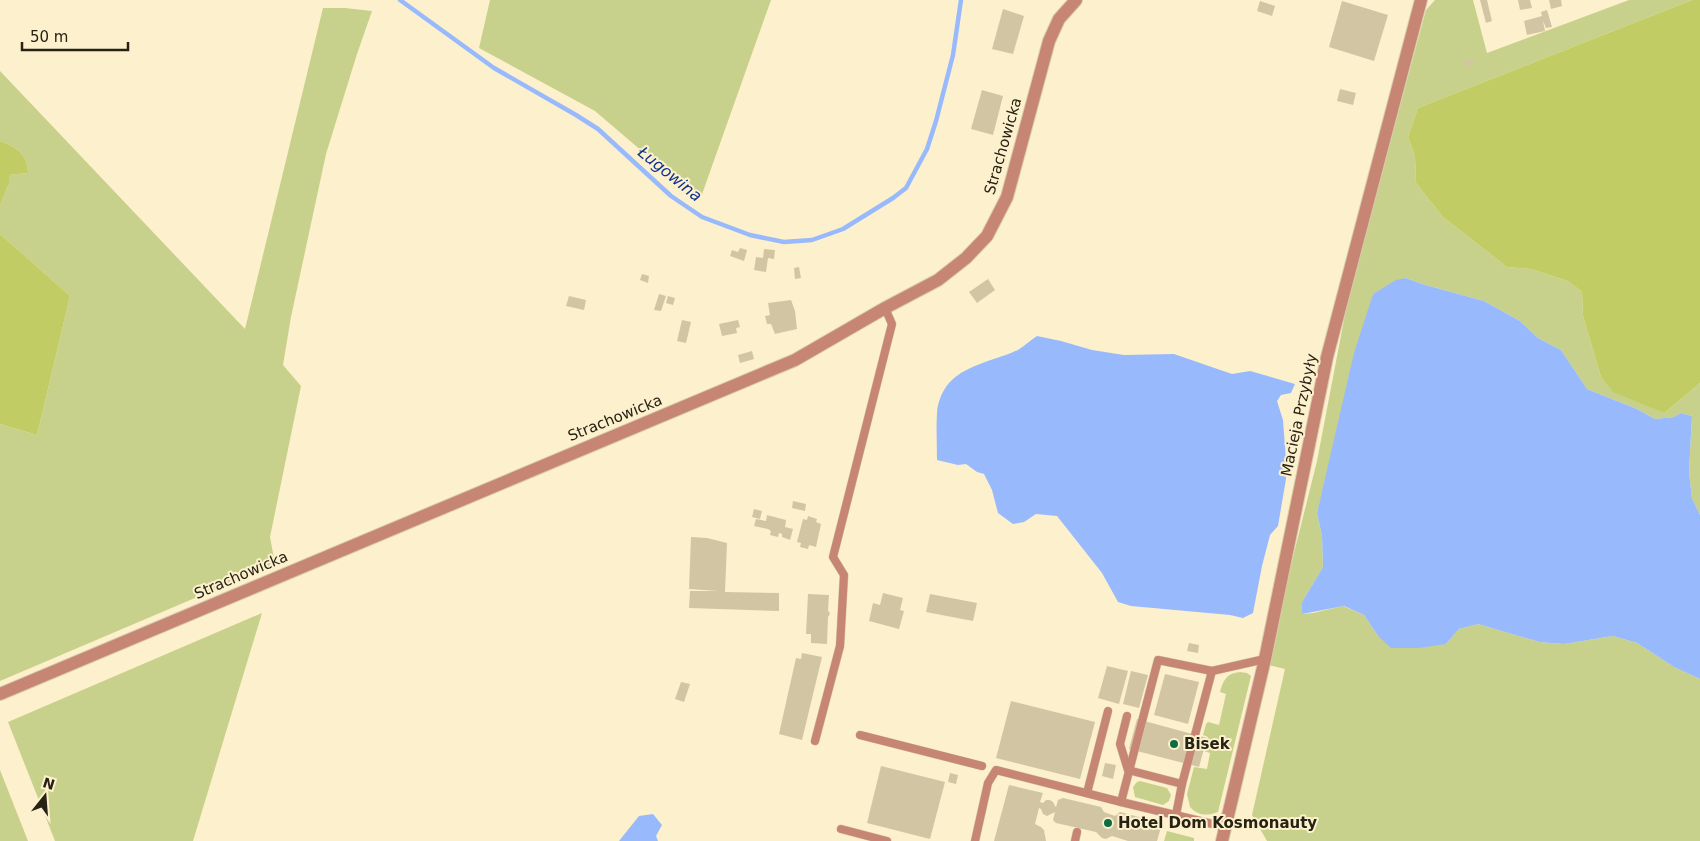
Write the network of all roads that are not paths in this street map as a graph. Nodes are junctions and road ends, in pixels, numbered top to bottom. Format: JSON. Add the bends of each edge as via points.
{"nodes":[{"id":1,"x":1076,"y":0,"type":"edge"},
{"id":2,"x":1421,"y":0,"type":"edge"},
{"id":3,"x":885,"y":308,"type":"junction"},
{"id":4,"x":1264,"y":659,"type":"junction"},
{"id":5,"x":1212,"y":671,"type":"junction"},
{"id":6,"x":0,"y":694,"type":"edge"},
{"id":7,"x":1108,"y":711,"type":"dead end"},
{"id":8,"x":1127,"y":716,"type":"dead end"},
{"id":9,"x":860,"y":735,"type":"dead end"},
{"id":10,"x":815,"y":741,"type":"dead end"},
{"id":11,"x":982,"y":766,"type":"dead end"},
{"id":12,"x":1128,"y":770,"type":"junction"},
{"id":13,"x":1182,"y":784,"type":"junction"},
{"id":14,"x":1087,"y":793,"type":"junction"},
{"id":15,"x":1121,"y":802,"type":"junction"},
{"id":16,"x":1176,"y":815,"type":"junction"},
{"id":17,"x":1225,"y":827,"type":"junction"},
{"id":18,"x":841,"y":829,"type":"dead end"},
{"id":19,"x":1077,"y":832,"type":"dead end"},
{"id":20,"x":888,"y":841,"type":"edge"},
{"id":21,"x":974,"y":841,"type":"edge"},
{"id":22,"x":1075,"y":841,"type":"edge"},
{"id":23,"x":1222,"y":841,"type":"edge"}],
"edges":[{"from":1,"to":3,"type":"street","name":"Strachowicka","via":[[1059,19],[1049,41],[1007,197],[988,236],[938,280]]},
{"from":2,"to":4,"type":"street","name":"Macieja Przybyły","via":[[1327,357]]},
{"from":3,"to":6,"type":"street","name":"Strachowicka","via":[[795,360]]},
{"from":3,"to":10,"type":"lane","via":[[892,324],[833,558],[844,575],[840,646]]},
{"from":4,"to":5,"type":"lane"},
{"from":4,"to":17,"type":"street","name":"Macieja Przybyły"},
{"from":5,"to":12,"type":"lane","via":[[1158,660]]},
{"from":5,"to":13,"type":"lane"},
{"from":7,"to":14,"type":"lane"},
{"from":8,"to":12,"type":"lane","via":[[1120,744]]},
{"from":9,"to":11,"type":"lane"},
{"from":12,"to":13,"type":"lane"},
{"from":12,"to":15,"type":"lane"},
{"from":13,"to":16,"type":"lane"},
{"from":14,"to":15,"type":"lane"},
{"from":14,"to":21,"type":"lane","via":[[996,770],[988,783]]},
{"from":15,"to":16,"type":"lane"},
{"from":16,"to":17,"type":"lane"},
{"from":17,"to":23,"type":"street","name":"Macieja Przybyły"},
{"from":18,"to":20,"type":"lane"},
{"from":19,"to":22,"type":"lane"}]}
